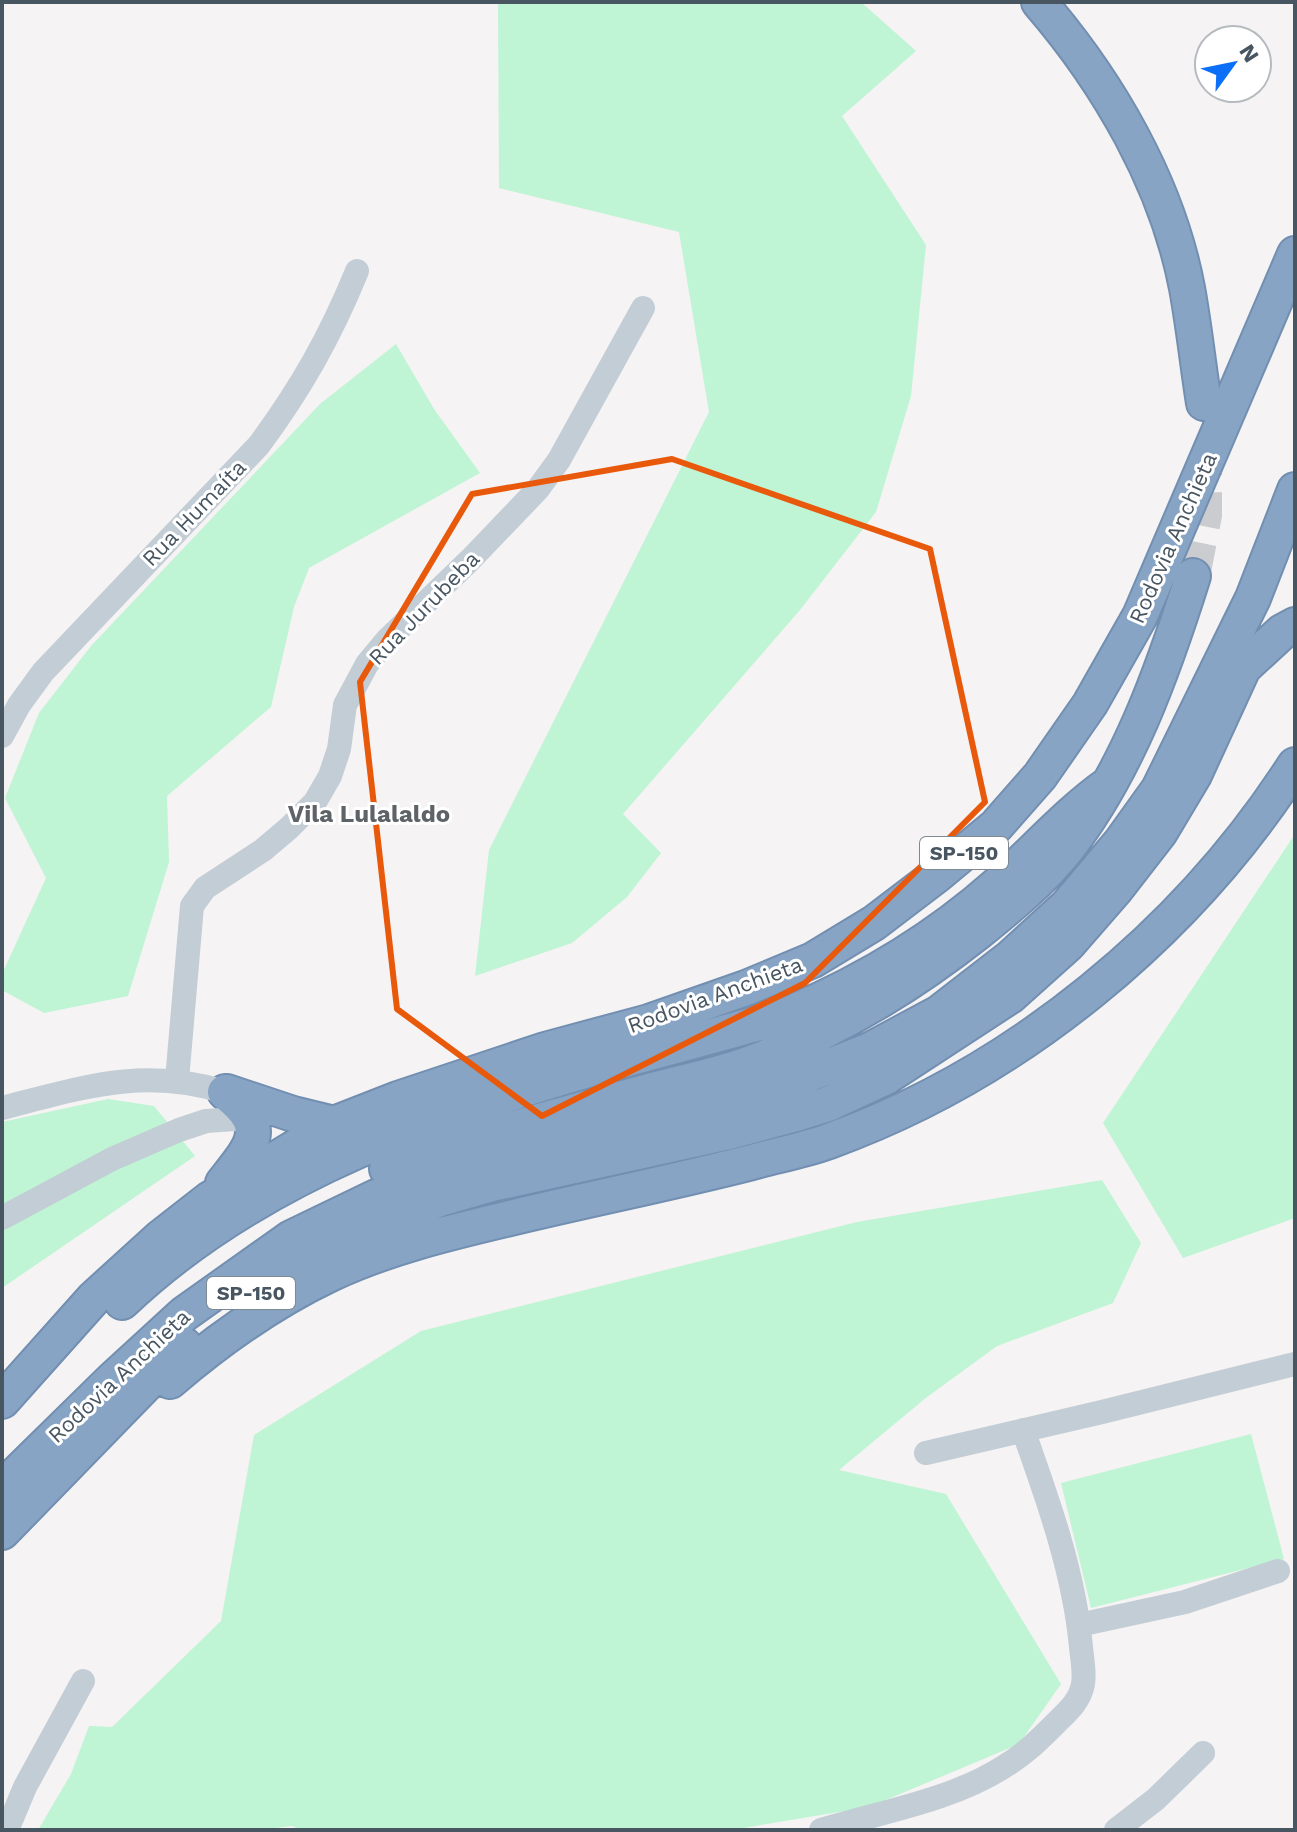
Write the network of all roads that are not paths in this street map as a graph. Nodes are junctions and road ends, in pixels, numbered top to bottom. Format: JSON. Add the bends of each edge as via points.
{"nodes":[{"id":1,"x":1039,"y":2,"type":"edge"},
{"id":2,"x":1295,"y":254,"type":"edge"},
{"id":3,"x":357,"y":271,"type":"dead end"},
{"id":4,"x":643,"y":308,"type":"dead end"},
{"id":5,"x":1204,"y":403,"type":"dead end"},
{"id":6,"x":1295,"y":490,"type":"edge"},
{"id":7,"x":1295,"y":546,"type":"edge"},
{"id":8,"x":1193,"y":576,"type":"tunnel mouth"},
{"id":9,"x":1295,"y":625,"type":"edge"},
{"id":10,"x":1244,"y":667,"type":"junction"},
{"id":11,"x":2,"y":736,"type":"edge"},
{"id":12,"x":1295,"y":765,"type":"edge"},
{"id":13,"x":1109,"y":784,"type":"junction"},
{"id":14,"x":177,"y":1080,"type":"junction"},
{"id":15,"x":225,"y":1092,"type":"junction"},
{"id":16,"x":2,"y":1108,"type":"edge"},
{"id":17,"x":250,"y":1118,"type":"junction"},
{"id":18,"x":334,"y":1124,"type":"junction"},
{"id":19,"x":210,"y":1199,"type":"junction"},
{"id":20,"x":2,"y":1218,"type":"edge"},
{"id":21,"x":291,"y":1238,"type":"junction"},
{"id":22,"x":1295,"y":1364,"type":"edge"},
{"id":23,"x":2,"y":1401,"type":"edge"},
{"id":24,"x":2,"y":1421,"type":"edge"},
{"id":25,"x":1023,"y":1430,"type":"junction"},
{"id":26,"x":96,"y":1436,"type":"junction"},
{"id":27,"x":926,"y":1453,"type":"dead end"},
{"id":28,"x":2,"y":1488,"type":"edge"},
{"id":29,"x":2,"y":1532,"type":"edge"},
{"id":30,"x":1278,"y":1571,"type":"dead end"},
{"id":31,"x":1079,"y":1625,"type":"junction"},
{"id":32,"x":83,"y":1681,"type":"dead end"},
{"id":33,"x":1203,"y":1753,"type":"dead end"},
{"id":34,"x":7,"y":1830,"type":"edge"},
{"id":35,"x":821,"y":1830,"type":"edge"},
{"id":36,"x":1116,"y":1830,"type":"edge"}],
"edges":[{"from":1,"to":5,"type":"highway","via":[[1123,120],[1161,198],[1186,286]]},
{"from":2,"to":18,"type":"highway","name":"Rodovia Anchieta","number":"SP-150","via":[[1140,616],[1090,704],[1040,776],[996,826],[874,923],[813,960],[691,1007],[530,1055]]},
{"from":3,"to":11,"type":"street","name":"Rua Humaíta","via":[[318,358],[259,445],[43,672]]},
{"from":4,"to":14,"type":"street","name":"Rua Jurubeba","via":[[538,489],[367,664],[345,705],[339,749],[315,802],[263,850],[205,888],[192,906]]},
{"from":6,"to":21,"type":"highway","name":"Rodovia Anchieta","number":"SP-150","via":[[1253,598],[1159,789],[1067,906],[939,1013],[870,1050],[759,1094],[488,1159],[376,1197]]},
{"from":7,"to":10,"type":"highway","name":"Rodovia Anchieta","number":"SP-150"},
{"from":8,"to":13,"type":"highway","via":[[1152,695]]},
{"from":9,"to":10,"type":"highway"},
{"from":10,"to":26,"type":"highway","name":"Rodovia Anchieta","number":"SP-150","via":[[1194,775],[1160,832],[1068,944],[1010,996],[886,1077],[828,1104],[725,1133],[492,1184],[440,1199],[345,1240],[282,1273],[201,1329]]},
{"from":12,"to":26,"type":"highway","via":[[1270,804],[1194,895],[1102,984],[966,1079],[827,1142],[433,1236],[330,1274],[252,1319]]},
{"from":13,"to":21,"type":"highway","via":[[1037,882],[940,961],[877,1004],[757,1062],[512,1128],[369,1176],[322,1202]]},
{"from":13,"to":24,"type":"highway","via":[[952,923],[878,972],[789,1014],[535,1086],[383,1138],[295,1179],[208,1233],[137,1288]]},
{"from":14,"to":15,"type":"street"},
{"from":14,"to":16,"type":"street","via":[[117,1080]]},
{"from":15,"to":17,"type":"highway"},
{"from":15,"to":18,"type":"highway"},
{"from":17,"to":19,"type":"highway","via":[[249,1150]]},
{"from":17,"to":20,"type":"street","via":[[206,1121],[112,1159]]},
{"from":18,"to":19,"type":"highway","name":"Rodovia Anchieta","number":"SP-150"},
{"from":19,"to":23,"type":"highway","name":"Rodovia Anchieta","number":"SP-150","via":[[94,1298]]},
{"from":21,"to":28,"type":"highway","name":"Rodovia Anchieta","number":"SP-150","via":[[184,1314]]},
{"from":22,"to":25,"type":"street"},
{"from":25,"to":27,"type":"street"},
{"from":25,"to":31,"type":"street","via":[[1056,1526]]},
{"from":26,"to":29,"type":"highway","name":"Rodovia Anchieta","number":"SP-150"},
{"from":30,"to":31,"type":"street","via":[[1185,1602]]},
{"from":31,"to":35,"type":"street","via":[[1084,1681],[1080,1696],[1033,1746],[971,1785]]},
{"from":32,"to":34,"type":"street"},
{"from":33,"to":36,"type":"street"}]}
